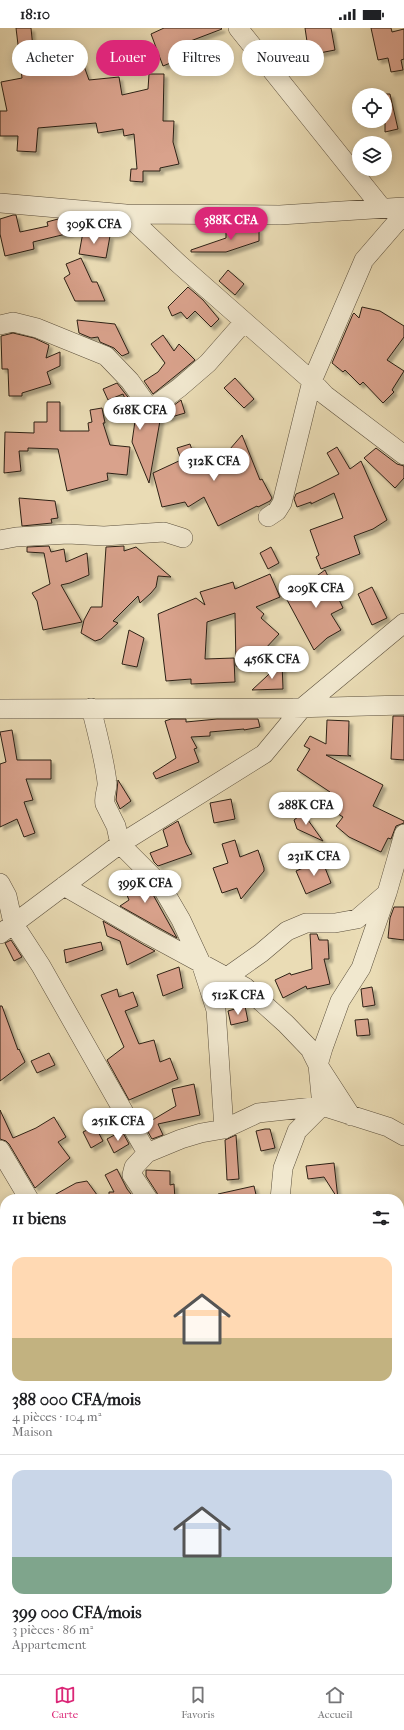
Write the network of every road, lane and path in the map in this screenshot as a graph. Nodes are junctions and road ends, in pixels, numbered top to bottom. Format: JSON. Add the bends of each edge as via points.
{"nodes":[{"id":1,"x":238,"y":28,"type":"edge"},
{"id":2,"x":0,"y":203,"type":"edge"},
{"id":3,"x":404,"y":206,"type":"edge"},
{"id":4,"x":382,"y":208,"type":"junction"},
{"id":5,"x":126,"y":214,"type":"junction"},
{"id":6,"x":404,"y":217,"type":"edge"},
{"id":7,"x":244,"y":322,"type":"junction"},
{"id":8,"x":0,"y":325,"type":"edge"},
{"id":9,"x":312,"y":381,"type":"junction"},
{"id":10,"x":404,"y":456,"type":"edge"},
{"id":11,"x":268,"y":517,"type":"dead end"},
{"id":12,"x":183,"y":538,"type":"dead end"},
{"id":13,"x":0,"y":540,"type":"edge"},
{"id":14,"x":404,"y":623,"type":"edge"},
{"id":15,"x":404,"y":705,"type":"edge"},
{"id":16,"x":303,"y":707,"type":"junction"},
{"id":17,"x":91,"y":708,"type":"junction"},
{"id":18,"x":0,"y":709,"type":"edge"},
{"id":19,"x":404,"y":834,"type":"edge"},
{"id":20,"x":120,"y":844,"type":"junction"},
{"id":21,"x":400,"y":869,"type":"edge"},
{"id":22,"x":0,"y":883,"type":"edge"},
{"id":23,"x":64,"y":886,"type":"junction"},
{"id":24,"x":387,"y":893,"type":"junction"},
{"id":25,"x":7,"y":929,"type":"edge"},
{"id":26,"x":202,"y":963,"type":"junction"},
{"id":27,"x":227,"y":977,"type":"junction"},
{"id":28,"x":318,"y":1065,"type":"junction"},
{"id":29,"x":322,"y":1106,"type":"junction"},
{"id":30,"x":351,"y":1116,"type":"junction"},
{"id":31,"x":224,"y":1129,"type":"junction"},
{"id":32,"x":404,"y":1136,"type":"edge"},
{"id":33,"x":0,"y":1150,"type":"edge"},
{"id":34,"x":147,"y":1153,"type":"junction"},
{"id":35,"x":26,"y":1194,"type":"edge"},
{"id":36,"x":145,"y":1194,"type":"edge"},
{"id":37,"x":280,"y":1194,"type":"edge"}],
"edges":[{"from":1,"to":4,"type":"street"},
{"from":2,"to":5,"type":"street"},
{"from":3,"to":4,"type":"street"},
{"from":4,"to":5,"type":"street","via":[[280,215]]},
{"from":5,"to":7,"type":"street"},
{"from":6,"to":9,"type":"street","via":[[364,260]]},
{"from":7,"to":8,"type":"street","via":[[208,363],[150,409],[130,380],[106,356],[37,328],[13,322]]},
{"from":7,"to":9,"type":"street"},
{"from":9,"to":10,"type":"street","via":[[325,395]]},
{"from":9,"to":11,"type":"street","via":[[282,503],[277,511]]},
{"from":12,"to":13,"type":"street","via":[[164,532],[104,536],[68,534]]},
{"from":14,"to":16,"type":"street"},
{"from":15,"to":16,"type":"street"},
{"from":16,"to":17,"type":"street"},
{"from":16,"to":20,"type":"street","via":[[264,754]]},
{"from":17,"to":18,"type":"street"},
{"from":17,"to":20,"type":"street","via":[[108,785],[104,800],[116,826]]},
{"from":19,"to":21,"type":"street"},
{"from":20,"to":23,"type":"street"},
{"from":20,"to":26,"type":"street","via":[[160,884]]},
{"from":21,"to":24,"type":"street"},
{"from":22,"to":25,"type":"street","via":[[7,896]]},
{"from":23,"to":25,"type":"street"},
{"from":23,"to":26,"type":"street"},
{"from":24,"to":27,"type":"street","via":[[357,919],[336,923],[306,923],[287,931]]},
{"from":24,"to":28,"type":"street","via":[[361,968],[340,1002]]},
{"from":25,"to":34,"type":"street","via":[[41,966]]},
{"from":26,"to":27,"type":"street"},
{"from":26,"to":31,"type":"street","via":[[216,1010]]},
{"from":27,"to":28,"type":"street","via":[[245,987],[286,1024],[310,1049]]},
{"from":28,"to":29,"type":"street"},
{"from":28,"to":30,"type":"street"},
{"from":29,"to":30,"type":"street"},
{"from":29,"to":31,"type":"street","via":[[258,1113]]},
{"from":29,"to":37,"type":"street","via":[[298,1131],[283,1168]]},
{"from":30,"to":32,"type":"street","via":[[388,1127]]},
{"from":31,"to":34,"type":"street","via":[[181,1139]]},
{"from":33,"to":35,"type":"street"},
{"from":34,"to":36,"type":"street","via":[[134,1167],[132,1175]]}]}
